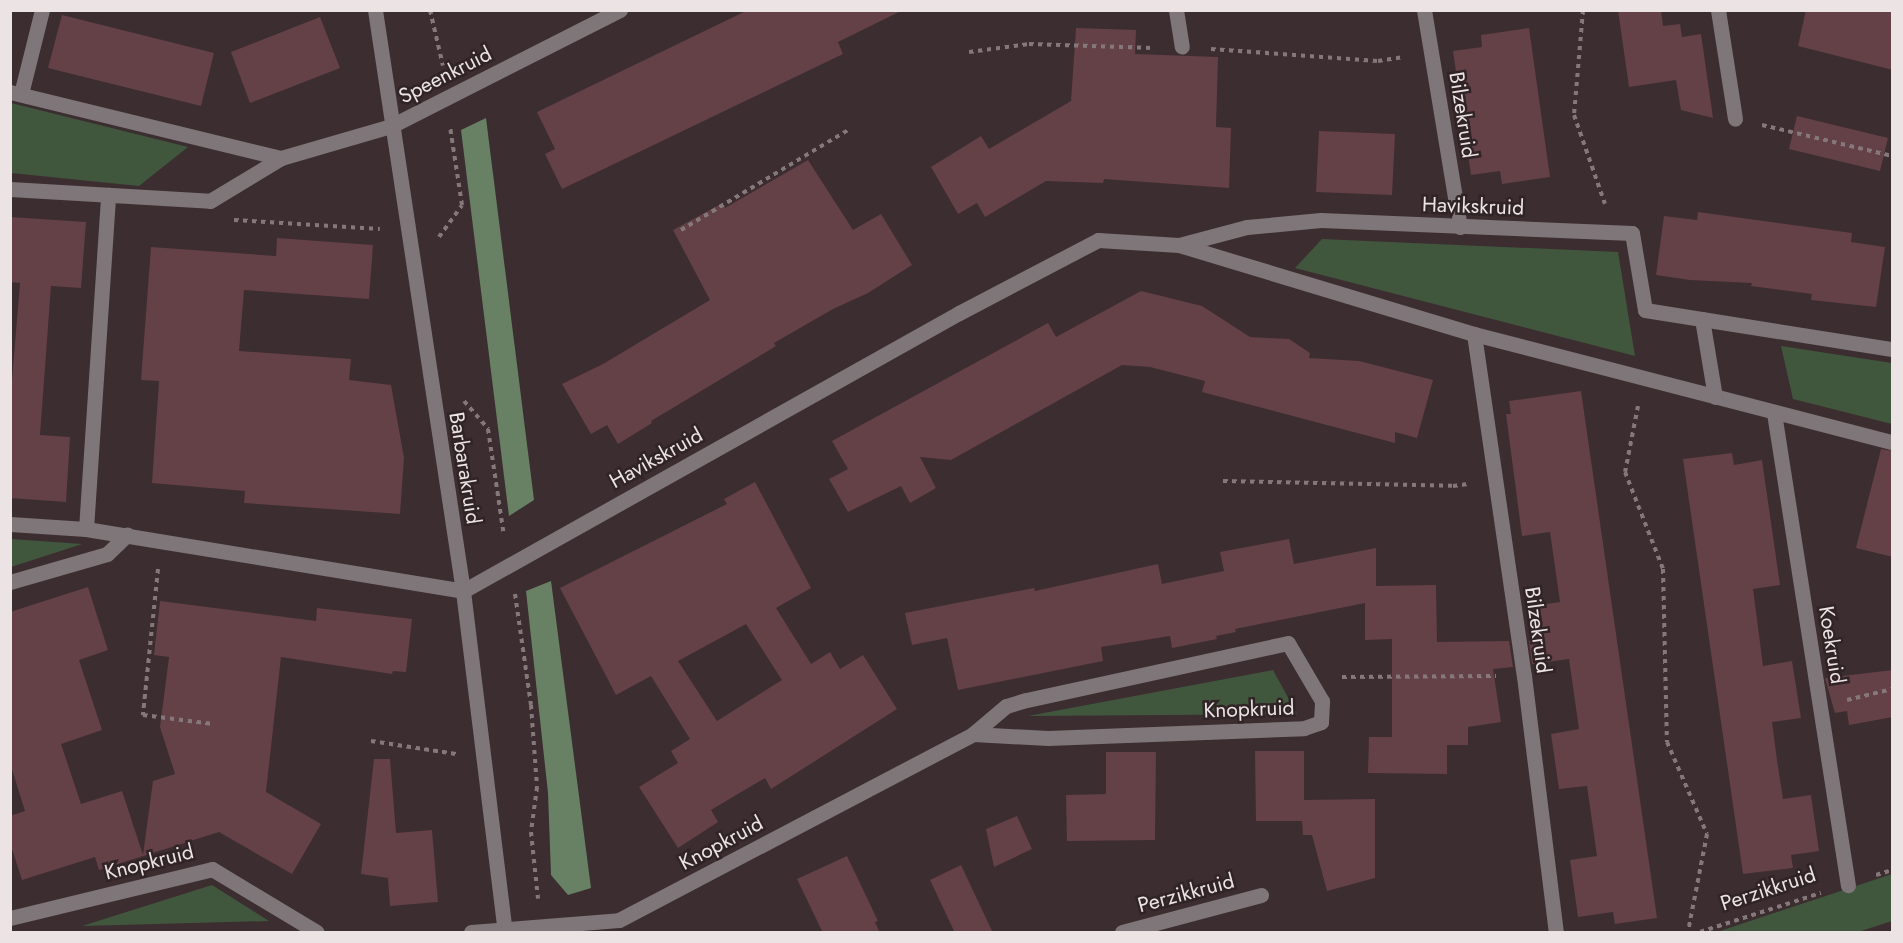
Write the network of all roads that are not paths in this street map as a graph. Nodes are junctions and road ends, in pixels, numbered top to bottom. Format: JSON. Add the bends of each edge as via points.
{"nodes":[{"id":1,"x":42,"y":10,"type":"edge"},
{"id":2,"x":375,"y":10,"type":"edge"},
{"id":3,"x":620,"y":10,"type":"edge"},
{"id":4,"x":1176,"y":10,"type":"edge"},
{"id":5,"x":1424,"y":10,"type":"edge"},
{"id":6,"x":1718,"y":10,"type":"edge"},
{"id":7,"x":1182,"y":47,"type":"dead end"},
{"id":8,"x":16,"y":93,"type":"edge"},
{"id":9,"x":1735,"y":119,"type":"road end"},
{"id":10,"x":391,"y":126,"type":"junction"},
{"id":11,"x":281,"y":158,"type":"junction"},
{"id":12,"x":10,"y":189,"type":"edge"},
{"id":13,"x":108,"y":195,"type":"junction"},
{"id":14,"x":1460,"y":227,"type":"junction"},
{"id":15,"x":1179,"y":245,"type":"junction"},
{"id":16,"x":1702,"y":319,"type":"junction"},
{"id":17,"x":1474,"y":334,"type":"junction"},
{"id":18,"x":1893,"y":349,"type":"edge"},
{"id":19,"x":1715,"y":397,"type":"junction"},
{"id":20,"x":1774,"y":412,"type":"junction"},
{"id":21,"x":1893,"y":442,"type":"edge"},
{"id":22,"x":10,"y":524,"type":"edge"},
{"id":23,"x":86,"y":529,"type":"junction"},
{"id":24,"x":127,"y":535,"type":"junction"},
{"id":25,"x":10,"y":582,"type":"edge"},
{"id":26,"x":463,"y":591,"type":"junction"},
{"id":27,"x":973,"y":734,"type":"junction"},
{"id":28,"x":1848,"y":885,"type":"road end"},
{"id":29,"x":1261,"y":895,"type":"dead end"},
{"id":30,"x":10,"y":918,"type":"edge"},
{"id":31,"x":505,"y":932,"type":"edge"},
{"id":32,"x":317,"y":933,"type":"edge"},
{"id":33,"x":471,"y":933,"type":"edge"},
{"id":34,"x":1122,"y":933,"type":"edge"},
{"id":35,"x":1556,"y":933,"type":"edge"}],
"edges":[{"from":1,"to":8,"type":"street"},
{"from":2,"to":10,"type":"street","name":"Barbarakruid"},
{"from":3,"to":10,"type":"street","name":"Speenkruid"},
{"from":4,"to":7,"type":"street"},
{"from":5,"to":14,"type":"street","name":"Bilzekruid"},
{"from":6,"to":9,"type":"street"},
{"from":8,"to":11,"type":"street"},
{"from":10,"to":11,"type":"street","name":"Speenkruid"},
{"from":10,"to":26,"type":"street","name":"Barbarakruid"},
{"from":11,"to":13,"type":"street","name":"Speenkruid","via":[[210,201]]},
{"from":12,"to":13,"type":"street"},
{"from":13,"to":23,"type":"street"},
{"from":14,"to":15,"type":"street","name":"Havikskruid","via":[[1321,220],[1247,227]]},
{"from":14,"to":16,"type":"street","name":"Havikskruid","via":[[1632,233],[1645,310]]},
{"from":15,"to":17,"type":"street","name":"Havikskruid"},
{"from":15,"to":26,"type":"street","name":"Havikskruid","via":[[1098,240],[959,313]]},
{"from":16,"to":18,"type":"street"},
{"from":16,"to":19,"type":"street"},
{"from":17,"to":19,"type":"street","name":"Havikskruid"},
{"from":17,"to":35,"type":"street","name":"Bilzekruid","via":[[1524,676]]},
{"from":19,"to":20,"type":"street","name":"Havikskruid"},
{"from":20,"to":21,"type":"street","name":"Havikskruid"},
{"from":20,"to":28,"type":"street","name":"Koekruid"},
{"from":22,"to":23,"type":"street"},
{"from":23,"to":24,"type":"street"},
{"from":24,"to":25,"type":"street","via":[[107,554]]},
{"from":24,"to":26,"type":"street"},
{"from":26,"to":31,"type":"street","name":"Barbarakruid"},
{"from":27,"to":27,"type":"street","name":"Knopkruid","via":[[1048,738],[1304,728],[1321,722],[1322,701],[1288,643],[1026,700],[1006,706]]},
{"from":27,"to":31,"type":"street","name":"Knopkruid","via":[[620,920]]},
{"from":29,"to":34,"type":"street","name":"Perzikkruid"},
{"from":30,"to":32,"type":"street","name":"Knopkruid","via":[[212,869]]},
{"from":31,"to":33,"type":"street","name":"Knopkruid"}]}
